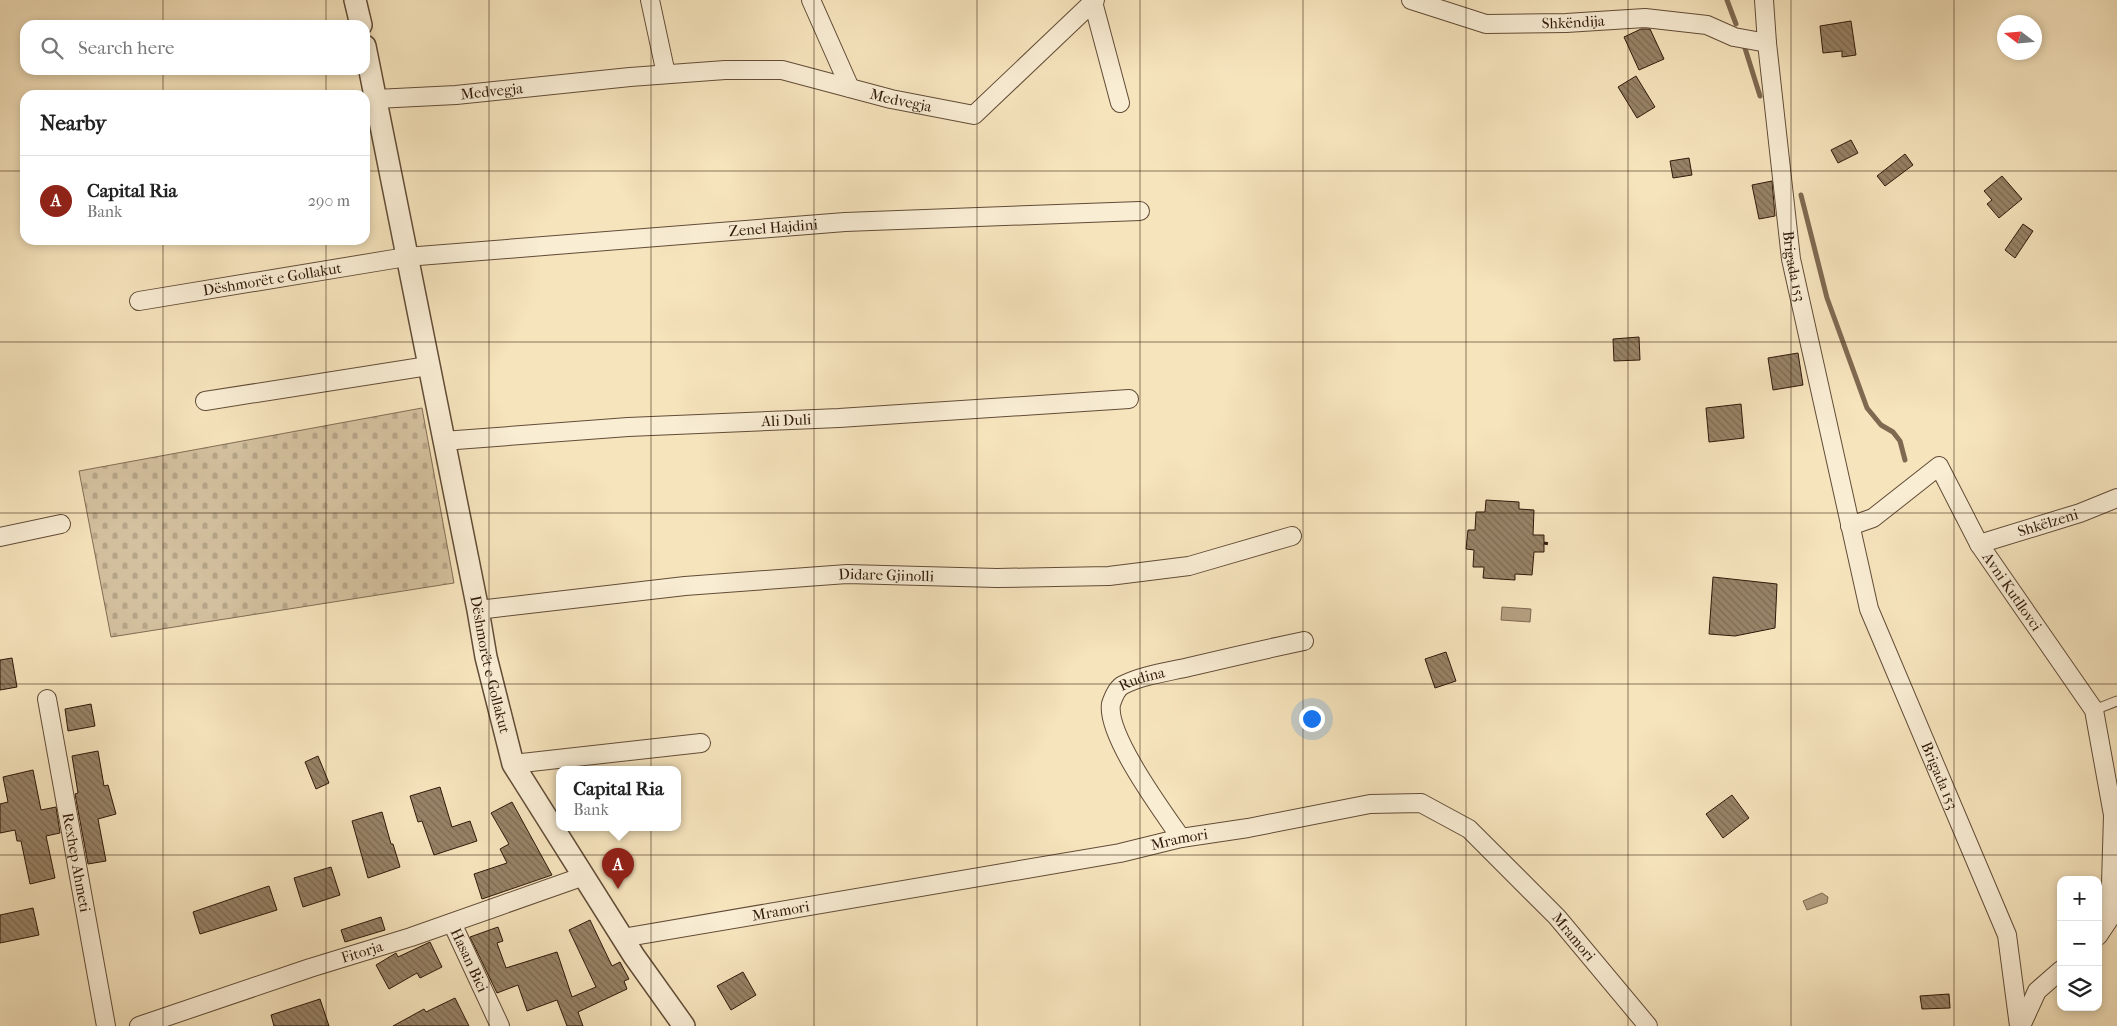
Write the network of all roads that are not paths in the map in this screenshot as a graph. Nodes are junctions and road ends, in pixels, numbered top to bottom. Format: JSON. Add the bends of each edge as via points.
{"nodes":[{"id":1,"x":355,"y":0,"type":"edge"},
{"id":2,"x":650,"y":0,"type":"edge"},
{"id":3,"x":811,"y":0,"type":"edge"},
{"id":4,"x":1411,"y":0,"type":"edge"},
{"id":5,"x":1764,"y":0,"type":"edge"},
{"id":6,"x":1094,"y":1,"type":"edge"},
{"id":7,"x":359,"y":20,"type":"edge"},
{"id":8,"x":1766,"y":43,"type":"junction"},
{"id":9,"x":370,"y":70,"type":"edge"},
{"id":10,"x":666,"y":74,"type":"junction"},
{"id":11,"x":850,"y":88,"type":"junction"},
{"id":12,"x":376,"y":99,"type":"junction"},
{"id":13,"x":1120,"y":103,"type":"dead end"},
{"id":14,"x":1140,"y":210,"type":"dead end"},
{"id":15,"x":406,"y":257,"type":"junction"},
{"id":16,"x":139,"y":301,"type":"dead end"},
{"id":17,"x":428,"y":366,"type":"junction"},
{"id":18,"x":1129,"y":399,"type":"dead end"},
{"id":19,"x":205,"y":401,"type":"dead end"},
{"id":20,"x":443,"y":440,"type":"junction"},
{"id":21,"x":2117,"y":498,"type":"edge"},
{"id":22,"x":60,"y":524,"type":"dead end"},
{"id":23,"x":1850,"y":526,"type":"junction"},
{"id":24,"x":1292,"y":536,"type":"dead end"},
{"id":25,"x":0,"y":537,"type":"edge"},
{"id":26,"x":1980,"y":544,"type":"junction"},
{"id":27,"x":478,"y":610,"type":"junction"},
{"id":28,"x":1304,"y":641,"type":"dead end"},
{"id":29,"x":47,"y":698,"type":"dead end"},
{"id":30,"x":2117,"y":701,"type":"edge"},
{"id":31,"x":2094,"y":710,"type":"junction"},
{"id":32,"x":701,"y":743,"type":"dead end"},
{"id":33,"x":513,"y":764,"type":"junction"},
{"id":34,"x":1181,"y":838,"type":"junction"},
{"id":35,"x":584,"y":876,"type":"junction"},
{"id":36,"x":2114,"y":917,"type":"edge"},
{"id":37,"x":452,"y":923,"type":"junction"},
{"id":38,"x":2102,"y":931,"type":"edge"},
{"id":39,"x":622,"y":938,"type":"junction"},
{"id":40,"x":2057,"y":974,"type":"edge"},
{"id":41,"x":106,"y":1026,"type":"edge"},
{"id":42,"x":139,"y":1026,"type":"edge"},
{"id":43,"x":500,"y":1026,"type":"edge"},
{"id":44,"x":684,"y":1026,"type":"edge"},
{"id":45,"x":1648,"y":1026,"type":"edge"},
{"id":46,"x":2020,"y":1026,"type":"edge"}],
"edges":[{"from":1,"to":7,"type":"street"},
{"from":2,"to":10,"type":"street"},
{"from":3,"to":11,"type":"street"},
{"from":4,"to":8,"type":"street","name":"Shkëndija","via":[[1486,24],[1645,18],[1707,25],[1734,37]]},
{"from":5,"to":8,"type":"street","name":"Brigada 153"},
{"from":6,"to":11,"type":"street","name":"Medvegja","via":[[974,115]]},
{"from":6,"to":13,"type":"street","name":"Medvegja"},
{"from":8,"to":23,"type":"street","name":"Brigada 153","via":[[1791,259]]},
{"from":9,"to":12,"type":"street","name":"Dëshmorët e Gollakut"},
{"from":10,"to":11,"type":"street","name":"Medvegja","via":[[782,70]]},
{"from":10,"to":12,"type":"street","name":"Medvegja","via":[[456,95]]},
{"from":12,"to":15,"type":"street","name":"Dëshmorët e Gollakut"},
{"from":14,"to":15,"type":"street","name":"Zenel Hajdini","via":[[844,222]]},
{"from":15,"to":16,"type":"street","name":"Dëshmorët e Gollakut"},
{"from":15,"to":17,"type":"street","name":"Dëshmorët e Gollakut"},
{"from":17,"to":19,"type":"street"},
{"from":17,"to":20,"type":"street","name":"Dëshmorët e Gollakut"},
{"from":18,"to":20,"type":"street","name":"Ali Duli"},
{"from":20,"to":27,"type":"street","name":"Dëshmorët e Gollakut"},
{"from":21,"to":26,"type":"street","name":"Shkëlzeni"},
{"from":22,"to":25,"type":"street"},
{"from":23,"to":26,"type":"street","name":"Avni Kutllovci","via":[[1873,518],[1939,466]]},
{"from":23,"to":46,"type":"street","name":"Brigada 153","via":[[1870,609],[2007,934]]},
{"from":24,"to":27,"type":"street","name":"Didare Gjinolli","via":[[1189,566],[1109,576],[997,578],[847,574],[685,586]]},
{"from":26,"to":31,"type":"street","name":"Avni Kutllovci"},
{"from":27,"to":33,"type":"street","name":"Dëshmorët e Gollakut","via":[[486,657]]},
{"from":28,"to":34,"type":"street","name":"Rudina","via":[[1148,676],[1120,686],[1111,706],[1113,724],[1151,794]]},
{"from":29,"to":41,"type":"street","name":"Rexhep Ahmeti"},
{"from":30,"to":31,"type":"lane"},
{"from":31,"to":36,"type":"street","name":"Avni Kutllovci","via":[[2113,815]]},
{"from":32,"to":33,"type":"street"},
{"from":33,"to":35,"type":"street","name":"Dëshmorët e Gollakut"},
{"from":34,"to":39,"type":"street","name":"Mramori","via":[[1120,853]]},
{"from":34,"to":45,"type":"street","name":"Mramori","via":[[1370,804],[1421,803],[1469,829],[1557,917]]},
{"from":35,"to":37,"type":"street","name":"Fitorja"},
{"from":35,"to":39,"type":"street","name":"Dëshmorët e Gollakut"},
{"from":36,"to":38,"type":"street","name":"Avni Kutllovci"},
{"from":37,"to":42,"type":"street","name":"Fitorja"},
{"from":37,"to":43,"type":"street","name":"Hasan Bici"},
{"from":39,"to":44,"type":"street","name":"Dëshmorët e Gollakut"},
{"from":40,"to":46,"type":"street","via":[[2038,991]]}]}
